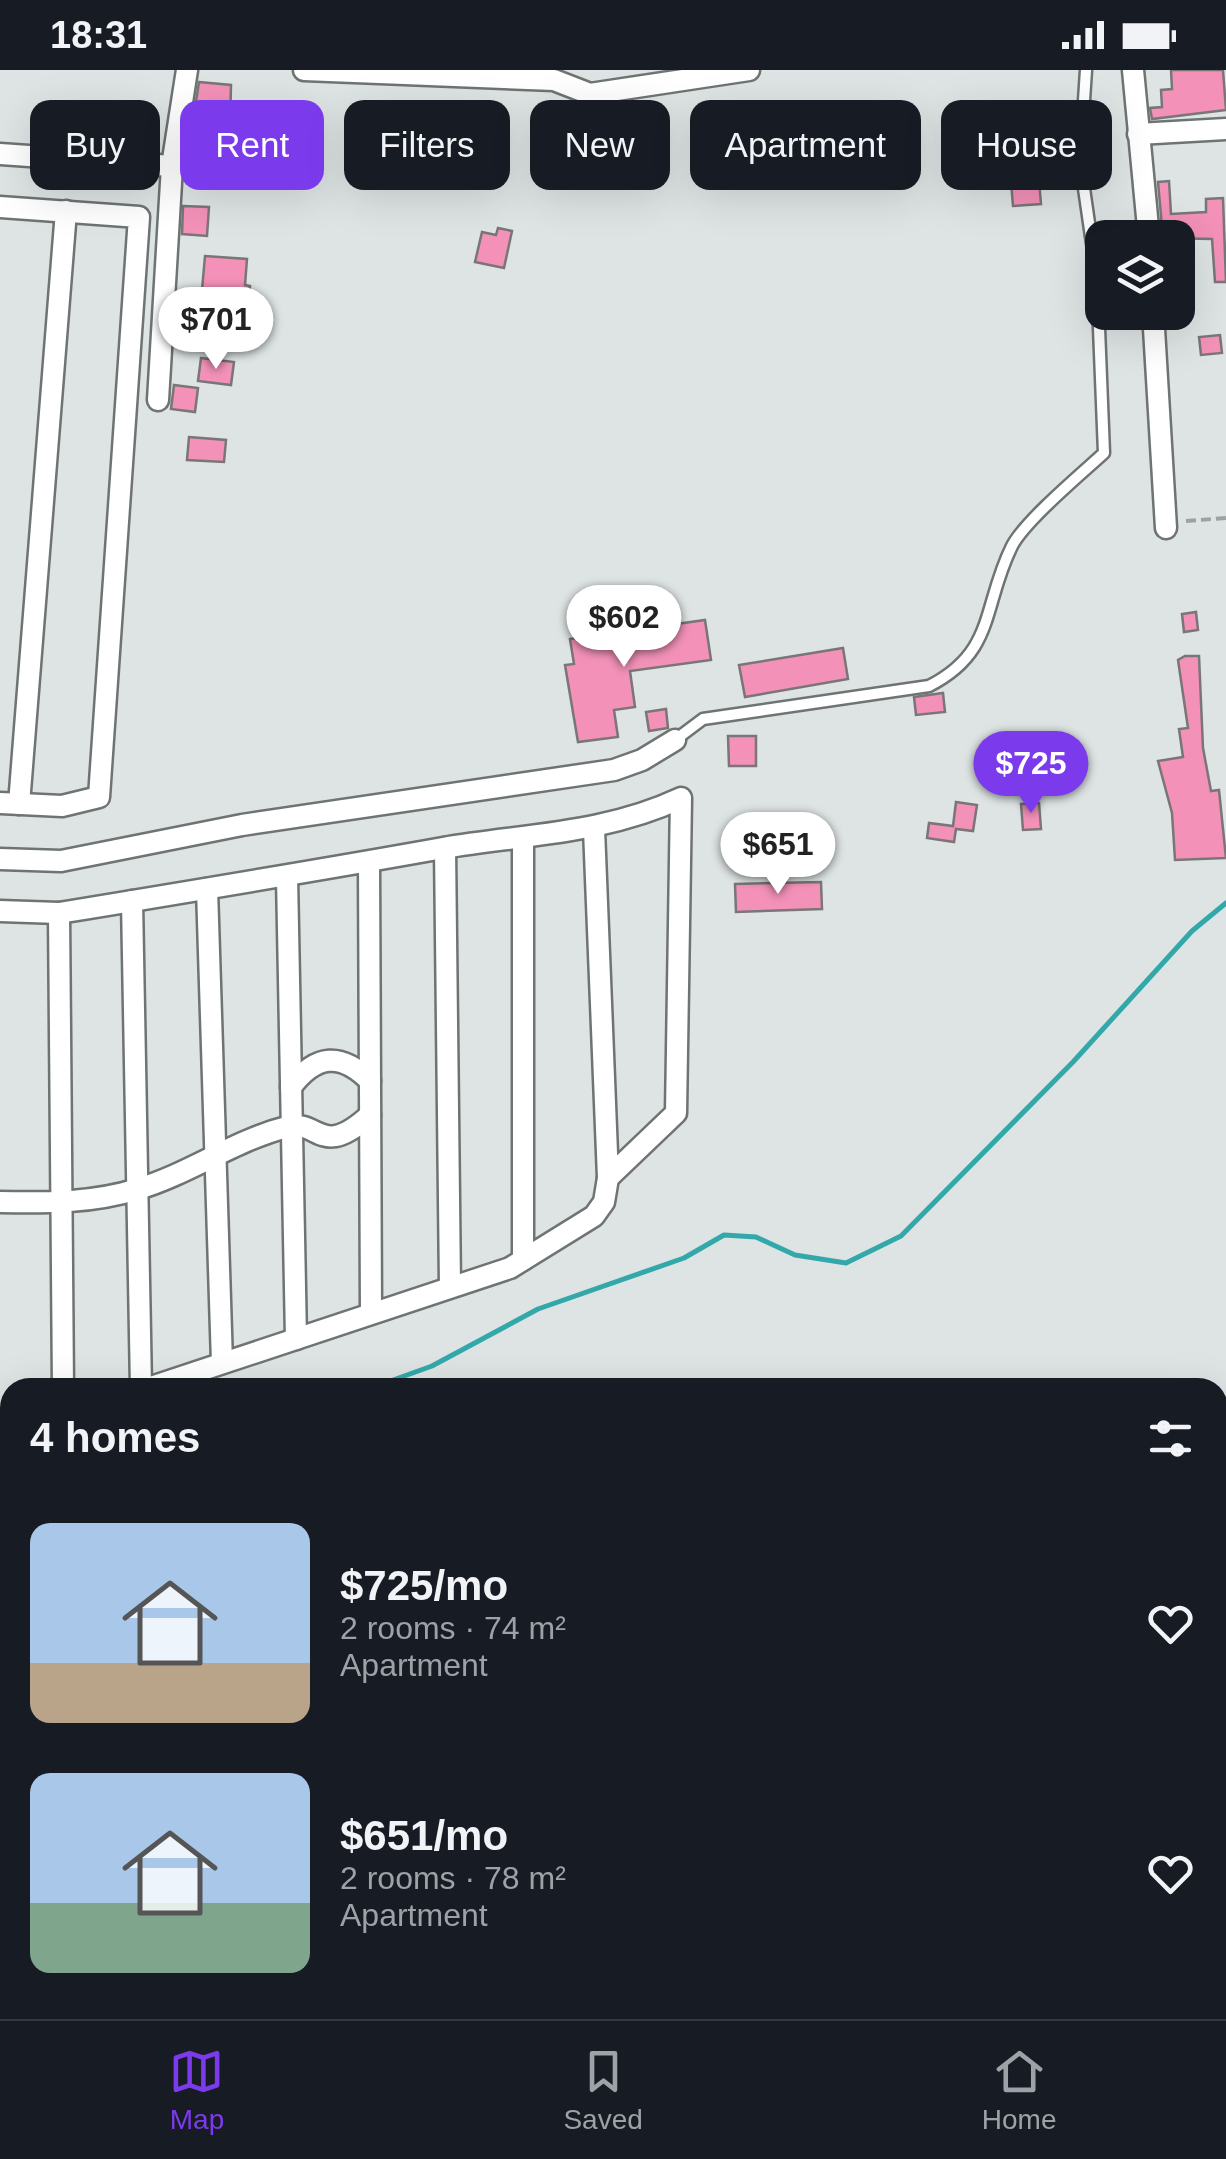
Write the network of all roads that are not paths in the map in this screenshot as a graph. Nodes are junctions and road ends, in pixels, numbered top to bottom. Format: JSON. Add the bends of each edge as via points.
{"nodes":[{"id":1,"x":187,"y":70,"type":"edge"},
{"id":2,"x":304,"y":70,"type":"edge"},
{"id":3,"x":749,"y":70,"type":"edge"},
{"id":4,"x":1086,"y":70,"type":"edge"},
{"id":5,"x":1133,"y":70,"type":"edge"},
{"id":6,"x":1226,"y":130,"type":"edge"},
{"id":7,"x":1138,"y":134,"type":"junction"},
{"id":8,"x":0,"y":154,"type":"edge"},
{"id":9,"x":172,"y":166,"type":"junction"},
{"id":10,"x":0,"y":207,"type":"edge"},
{"id":11,"x":66,"y":212,"type":"junction"},
{"id":12,"x":1147,"y":220,"type":"edge"},
{"id":13,"x":1154,"y":330,"type":"edge"},
{"id":14,"x":158,"y":400,"type":"dead end"},
{"id":15,"x":1167,"y":521,"type":"road end"},
{"id":16,"x":675,"y":740,"type":"joint"},
{"id":17,"x":9,"y":803,"type":"edge"},
{"id":18,"x":594,"y":829,"type":"junction"},
{"id":19,"x":524,"y":838,"type":"junction"},
{"id":20,"x":445,"y":848,"type":"junction"},
{"id":21,"x":0,"y":859,"type":"edge"},
{"id":22,"x":369,"y":864,"type":"junction"},
{"id":23,"x":287,"y":877,"type":"junction"},
{"id":24,"x":207,"y":890,"type":"junction"},
{"id":25,"x":132,"y":901,"type":"junction"},
{"id":26,"x":0,"y":911,"type":"edge"},
{"id":27,"x":59,"y":913,"type":"junction"},
{"id":28,"x":370,"y":1081,"type":"junction"},
{"id":29,"x":291,"y":1087,"type":"junction"},
{"id":30,"x":370,"y":1115,"type":"junction"},
{"id":31,"x":292,"y":1125,"type":"junction"},
{"id":32,"x":215,"y":1156,"type":"junction"},
{"id":33,"x":608,"y":1178,"type":"junction"},
{"id":34,"x":138,"y":1190,"type":"junction"},
{"id":35,"x":0,"y":1202,"type":"edge"},
{"id":36,"x":61,"y":1203,"type":"junction"},
{"id":37,"x":523,"y":1260,"type":"junction"},
{"id":38,"x":450,"y":1288,"type":"junction"},
{"id":39,"x":371,"y":1314,"type":"junction"},
{"id":40,"x":296,"y":1338,"type":"junction"},
{"id":41,"x":222,"y":1363,"type":"junction"},
{"id":42,"x":63,"y":1378,"type":"edge"},
{"id":43,"x":145,"y":1378,"type":"edge"},
{"id":44,"x":176,"y":1378,"type":"edge"}],
"edges":[{"from":1,"to":9,"type":"street"},
{"from":2,"to":3,"type":"street","via":[[554,80],[590,94]]},
{"from":4,"to":16,"type":"lane","via":[[1080,162],[1097,278],[1104,452],[1014,543],[971,658],[952,674],[929,686],[703,719]]},
{"from":5,"to":7,"type":"street"},
{"from":6,"to":7,"type":"street"},
{"from":7,"to":12,"type":"street"},
{"from":8,"to":9,"type":"street"},
{"from":9,"to":14,"type":"street"},
{"from":10,"to":11,"type":"street"},
{"from":11,"to":17,"type":"street"},
{"from":11,"to":17,"type":"street","via":[[139,217],[99,797],[62,806]]},
{"from":13,"to":15,"type":"street"},
{"from":16,"to":21,"type":"street","via":[[614,770],[242,825],[61,861]]},
{"from":18,"to":19,"type":"street"},
{"from":18,"to":33,"type":"street"},
{"from":18,"to":33,"type":"street","via":[[681,798],[676,1113]]},
{"from":19,"to":20,"type":"street"},
{"from":19,"to":37,"type":"street"},
{"from":20,"to":22,"type":"street"},
{"from":20,"to":38,"type":"street"},
{"from":22,"to":23,"type":"street"},
{"from":22,"to":28,"type":"street"},
{"from":23,"to":24,"type":"street"},
{"from":23,"to":29,"type":"street"},
{"from":24,"to":25,"type":"street"},
{"from":24,"to":32,"type":"street"},
{"from":25,"to":27,"type":"street"},
{"from":25,"to":34,"type":"street"},
{"from":26,"to":27,"type":"street"},
{"from":27,"to":36,"type":"street"},
{"from":28,"to":29,"type":"street","via":[[330,1058],[315,1062]]},
{"from":28,"to":30,"type":"street"},
{"from":29,"to":31,"type":"street"},
{"from":30,"to":31,"type":"street","via":[[335,1137]]},
{"from":30,"to":39,"type":"street"},
{"from":31,"to":32,"type":"street"},
{"from":31,"to":40,"type":"street"},
{"from":32,"to":34,"type":"street"},
{"from":32,"to":41,"type":"street"},
{"from":33,"to":37,"type":"street","via":[[594,1216]]},
{"from":34,"to":36,"type":"street"},
{"from":34,"to":43,"type":"street"},
{"from":35,"to":36,"type":"street"},
{"from":36,"to":42,"type":"street"},
{"from":37,"to":38,"type":"street"},
{"from":38,"to":39,"type":"street"},
{"from":39,"to":40,"type":"street"},
{"from":40,"to":41,"type":"street"},
{"from":41,"to":44,"type":"street"}]}
